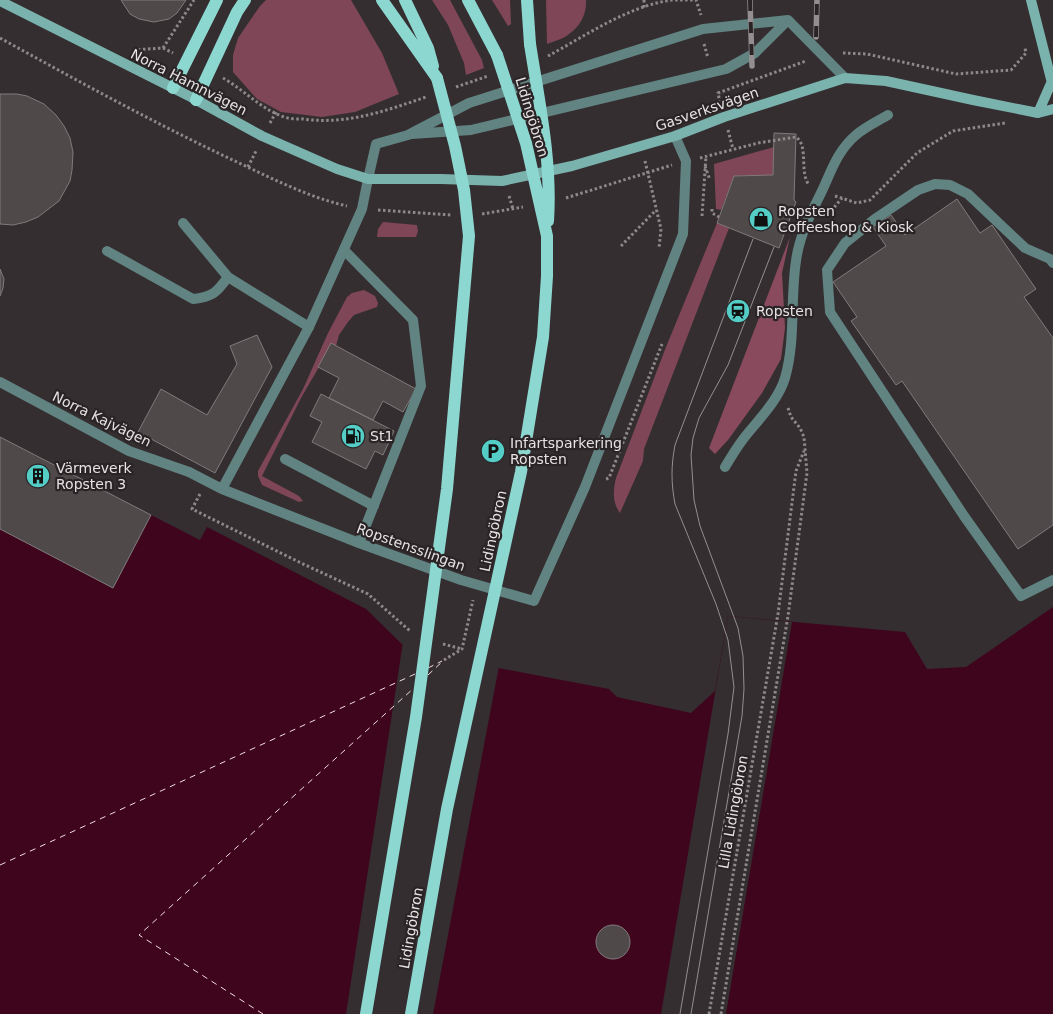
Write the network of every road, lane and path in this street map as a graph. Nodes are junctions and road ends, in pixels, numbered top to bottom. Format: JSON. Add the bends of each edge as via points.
{"nodes":[{"id":1,"x":194,"y":0,"type":"edge"},
{"id":2,"x":217,"y":0,"type":"edge"},
{"id":3,"x":245,"y":0,"type":"edge"},
{"id":4,"x":382,"y":0,"type":"edge"},
{"id":5,"x":405,"y":0,"type":"edge"},
{"id":6,"x":468,"y":0,"type":"edge"},
{"id":7,"x":527,"y":0,"type":"edge"},
{"id":8,"x":644,"y":0,"type":"edge"},
{"id":9,"x":696,"y":0,"type":"edge"},
{"id":10,"x":1031,"y":0,"type":"edge"},
{"id":11,"x":0,"y":1,"type":"edge"},
{"id":12,"x":644,"y":8,"type":"junction"},
{"id":13,"x":702,"y":16,"type":"dead end"},
{"id":14,"x":788,"y":20,"type":"junction"},
{"id":15,"x":0,"y":38,"type":"edge"},
{"id":16,"x":704,"y":44,"type":"dead end"},
{"id":17,"x":1024,"y":45,"type":"dead end"},
{"id":18,"x":163,"y":48,"type":"junction"},
{"id":19,"x":129,"y":50,"type":"dead end"},
{"id":20,"x":822,"y":52,"type":"junction"},
{"id":21,"x":708,"y":58,"type":"dead end"},
{"id":22,"x":539,"y":59,"type":"dead end"},
{"id":23,"x":187,"y":60,"type":"junction"},
{"id":24,"x":209,"y":71,"type":"junction"},
{"id":25,"x":492,"y":75,"type":"dead end"},
{"id":26,"x":437,"y":78,"type":"junction"},
{"id":27,"x":845,"y":78,"type":"junction"},
{"id":28,"x":1052,"y":84,"type":"edge"},
{"id":29,"x":172,"y":88,"type":"junction"},
{"id":30,"x":454,"y":88,"type":"dead end"},
{"id":31,"x":718,"y":93,"type":"dead end"},
{"id":32,"x":426,"y":97,"type":"dead end"},
{"id":33,"x":196,"y":100,"type":"junction"},
{"id":34,"x":1053,"y":109,"type":"edge"},
{"id":35,"x":1038,"y":113,"type":"junction"},
{"id":36,"x":888,"y":114,"type":"dead end"},
{"id":37,"x":1010,"y":123,"type":"dead end"},
{"id":38,"x":408,"y":134,"type":"junction"},
{"id":39,"x":676,"y":136,"type":"junction"},
{"id":40,"x":645,"y":161,"type":"dead end"},
{"id":41,"x":705,"y":165,"type":"junction"},
{"id":42,"x":647,"y":173,"type":"junction"},
{"id":43,"x":368,"y":179,"type":"junction"},
{"id":44,"x":710,"y":180,"type":"dead end"},
{"id":45,"x":821,"y":192,"type":"junction"},
{"id":46,"x":508,"y":195,"type":"dead end"},
{"id":47,"x":558,"y":200,"type":"dead end"},
{"id":48,"x":531,"y":205,"type":"dead end"},
{"id":49,"x":362,"y":209,"type":"junction"},
{"id":50,"x":513,"y":209,"type":"junction"},
{"id":51,"x":712,"y":209,"type":"dead end"},
{"id":52,"x":656,"y":210,"type":"junction"},
{"id":53,"x":479,"y":215,"type":"dead end"},
{"id":54,"x":455,"y":216,"type":"dead end"},
{"id":55,"x":702,"y":216,"type":"dead end"},
{"id":56,"x":719,"y":217,"type":"dead end"},
{"id":57,"x":183,"y":223,"type":"dead end"},
{"id":58,"x":547,"y":236,"type":"junction"},
{"id":59,"x":621,"y":246,"type":"dead end"},
{"id":60,"x":659,"y":248,"type":"dead end"},
{"id":61,"x":344,"y":250,"type":"junction"},
{"id":62,"x":107,"y":251,"type":"dead end"},
{"id":63,"x":1053,"y":263,"type":"edge"},
{"id":64,"x":228,"y":277,"type":"junction"},
{"id":65,"x":309,"y":327,"type":"junction"},
{"id":66,"x":662,"y":344,"type":"dead end"},
{"id":67,"x":0,"y":382,"type":"edge"},
{"id":68,"x":285,"y":459,"type":"dead end"},
{"id":69,"x":725,"y":467,"type":"dead end"},
{"id":70,"x":207,"y":481,"type":"junction"},
{"id":71,"x":585,"y":487,"type":"junction"},
{"id":72,"x":222,"y":488,"type":"junction"},
{"id":73,"x":374,"y":506,"type":"junction"},
{"id":74,"x":358,"y":543,"type":"junction"},
{"id":75,"x":1053,"y":580,"type":"edge"},
{"id":76,"x":470,"y":610,"type":"dead end"},
{"id":77,"x":414,"y":634,"type":"dead end"},
{"id":78,"x":437,"y":643,"type":"dead end"},
{"id":79,"x":462,"y":649,"type":"junction"},
{"id":80,"x":444,"y":660,"type":"dead end"},
{"id":81,"x":366,"y":1014,"type":"edge"},
{"id":82,"x":410,"y":1014,"type":"edge"},
{"id":83,"x":709,"y":1014,"type":"edge"},
{"id":84,"x":721,"y":1014,"type":"edge"}],
"edges":[{"from":1,"to":18,"type":"path"},
{"from":2,"to":23,"type":"main road"},
{"from":3,"to":24,"type":"main road","via":[[236,12]]},
{"from":4,"to":26,"type":"main road"},
{"from":5,"to":26,"type":"main road","via":[[428,48]]},
{"from":6,"to":58,"type":"main road","name":"Lidingöbron","bridge":true,"via":[[497,55],[526,143]]},
{"from":7,"to":58,"type":"main road","bridge":true,"via":[[550,192]]},
{"from":8,"to":12,"type":"path"},
{"from":9,"to":12,"type":"path","via":[[672,0]]},
{"from":9,"to":13,"type":"path"},
{"from":10,"to":28,"type":"main road"},
{"from":11,"to":29,"type":"main road","name":"Norra Hamnvägen"},
{"from":12,"to":22,"type":"path"},
{"from":14,"to":20,"type":"street"},
{"from":14,"to":38,"type":"street","via":[[703,29],[469,103]]},
{"from":14,"to":38,"type":"street","via":[[755,53],[726,69],[472,130]]},
{"from":15,"to":49,"type":"path","via":[[189,140],[310,195]]},
{"from":16,"to":21,"type":"path"},
{"from":17,"to":20,"type":"path","via":[[1026,53],[1011,70],[956,74],[867,54]]},
{"from":18,"to":19,"type":"path"},
{"from":18,"to":23,"type":"path"},
{"from":20,"to":27,"type":"street"},
{"from":20,"to":31,"type":"path"},
{"from":23,"to":29,"type":"main road"},
{"from":24,"to":32,"type":"path","via":[[284,117],[324,122],[357,118]]},
{"from":24,"to":33,"type":"main road"},
{"from":25,"to":30,"type":"path"},
{"from":26,"to":81,"type":"main road","bridge":true,"via":[[464,190],[469,236],[447,489],[416,717]]},
{"from":27,"to":35,"type":"main road","name":"Gasverksvägen","via":[[886,81]]},
{"from":27,"to":39,"type":"main road","name":"Gasverksvägen"},
{"from":28,"to":35,"type":"main road"},
{"from":29,"to":33,"type":"main road","name":"Norra Hamnvägen"},
{"from":33,"to":43,"type":"main road","name":"Norra Hamnvägen","via":[[262,136]]},
{"from":34,"to":35,"type":"main road","name":"Gasverksvägen"},
{"from":36,"to":45,"type":"street","via":[[856,135],[841,152]]},
{"from":37,"to":45,"type":"path","via":[[953,131],[917,153],[870,200],[857,203]]},
{"from":38,"to":43,"type":"street","via":[[376,144]]},
{"from":39,"to":43,"type":"main road","name":"Gasverksvägen","via":[[572,166],[502,181]]},
{"from":39,"to":71,"type":"street","name":"Ropstensslingan","via":[[686,161],[683,234]]},
{"from":40,"to":42,"type":"path"},
{"from":41,"to":44,"type":"path"},
{"from":41,"to":45,"type":"path","via":[[706,156],[796,136],[801,141],[806,181]]},
{"from":41,"to":55,"type":"path"},
{"from":42,"to":47,"type":"path"},
{"from":42,"to":52,"type":"path"},
{"from":43,"to":49,"type":"street"},
{"from":45,"to":69,"type":"street","via":[[808,218],[796,260],[792,328],[784,380]]},
{"from":46,"to":50,"type":"path"},
{"from":48,"to":50,"type":"path"},
{"from":49,"to":54,"type":"path"},
{"from":49,"to":61,"type":"street"},
{"from":50,"to":53,"type":"path"},
{"from":51,"to":56,"type":"path","via":[[712,214]]},
{"from":52,"to":59,"type":"path"},
{"from":52,"to":60,"type":"path","via":[[661,229]]},
{"from":57,"to":64,"type":"street"},
{"from":58,"to":82,"type":"main road","name":"Lidingöbron","bridge":true,"via":[[543,337],[521,472],[447,809]]},
{"from":61,"to":65,"type":"street"},
{"from":61,"to":73,"type":"street","via":[[414,320],[421,386]]},
{"from":62,"to":64,"type":"street","via":[[193,299],[207,298]]},
{"from":63,"to":75,"type":"street","via":[[1025,248],[968,194],[950,185],[935,184],[918,190],[875,219],[845,243],[827,270],[830,312],[964,516],[1021,596]]},
{"from":64,"to":65,"type":"street"},
{"from":65,"to":72,"type":"street"},
{"from":66,"to":71,"type":"path","via":[[609,478]]},
{"from":67,"to":70,"type":"street","name":"Norra Kajvägen","via":[[129,451]]},
{"from":68,"to":73,"type":"street"},
{"from":70,"to":72,"type":"street","name":"Norra Kajvägen"},
{"from":70,"to":77,"type":"path","via":[[192,509],[368,594]]},
{"from":71,"to":74,"type":"street","name":"Ropstensslingan","via":[[534,601],[461,580]]},
{"from":72,"to":74,"type":"street","name":"Ropstensslingan"},
{"from":73,"to":74,"type":"street"},
{"from":76,"to":79,"type":"path"},
{"from":78,"to":79,"type":"path"},
{"from":79,"to":80,"type":"path"},
{"from":83,"to":84,"type":"path","name":"Lilla Lidingöbron","via":[[778,614],[796,471],[805,448],[807,473],[788,616]]}]}
